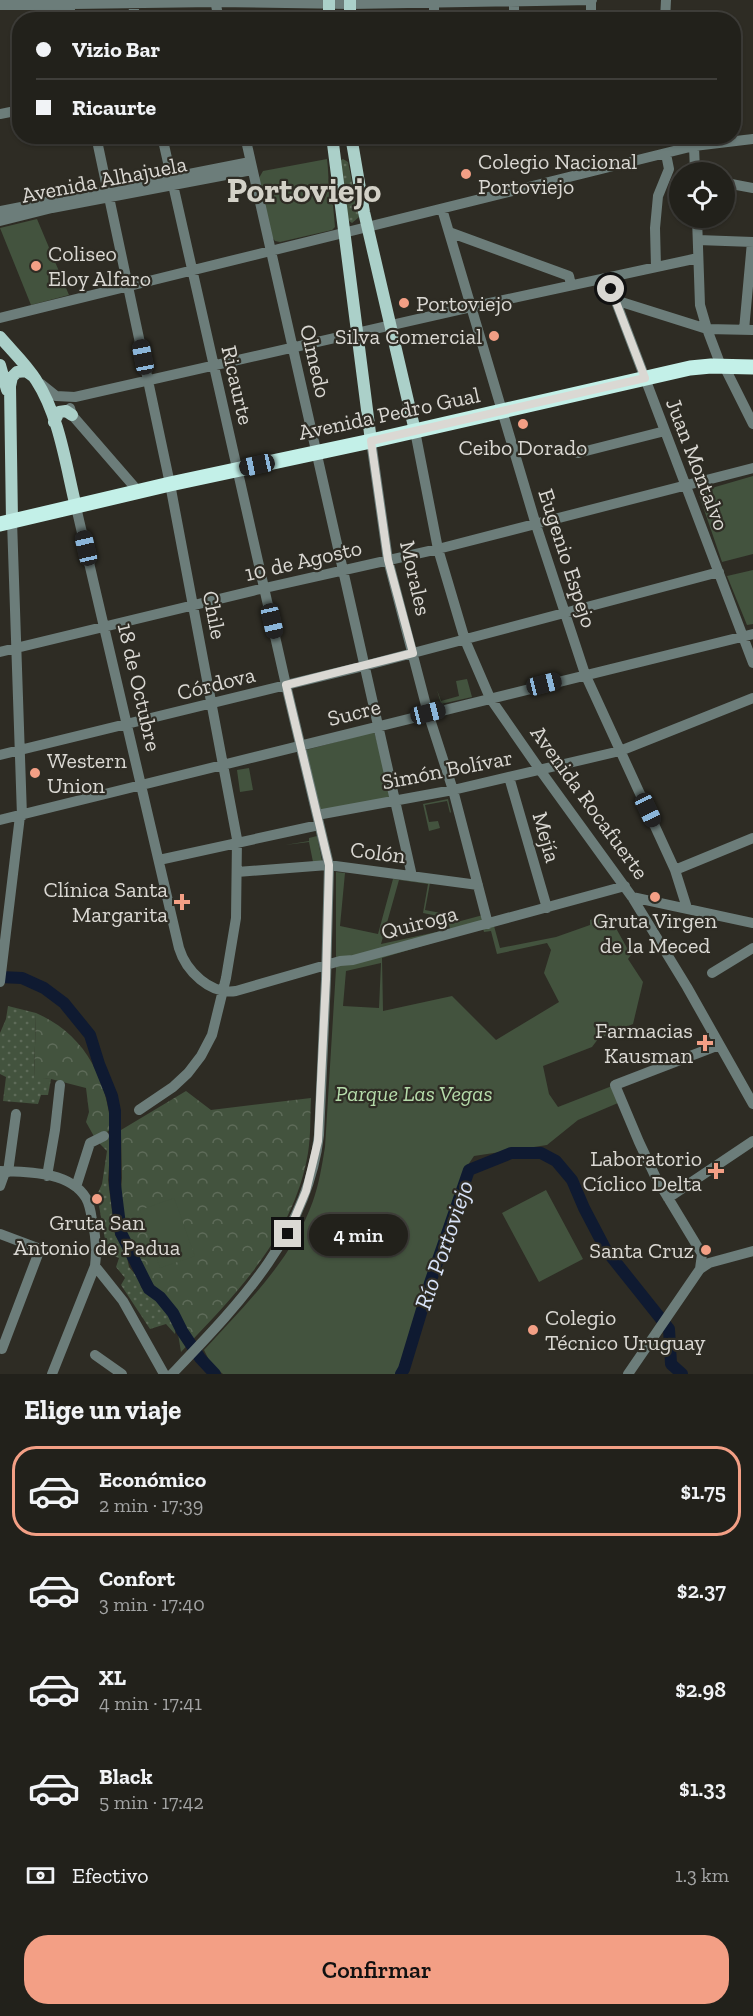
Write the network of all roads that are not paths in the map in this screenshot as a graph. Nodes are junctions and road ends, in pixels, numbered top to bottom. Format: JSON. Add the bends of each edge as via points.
{"nodes":[{"id":1,"x":591,"y":0,"type":"edge"},
{"id":2,"x":215,"y":1,"type":"edge"},
{"id":3,"x":514,"y":1,"type":"edge"},
{"id":4,"x":68,"y":2,"type":"edge"},
{"id":5,"x":132,"y":2,"type":"edge"},
{"id":6,"x":329,"y":2,"type":"edge"},
{"id":7,"x":350,"y":2,"type":"edge"},
{"id":8,"x":434,"y":2,"type":"edge"},
{"id":9,"x":0,"y":5,"type":"edge"},
{"id":10,"x":98,"y":144,"type":"edge"},
{"id":11,"x":164,"y":144,"type":"edge"},
{"id":12,"x":247,"y":144,"type":"edge"},
{"id":13,"x":333,"y":144,"type":"edge"},
{"id":14,"x":352,"y":144,"type":"edge"},
{"id":15,"x":686,"y":144,"type":"edge"},
{"id":16,"x":692,"y":144,"type":"edge"},
{"id":17,"x":666,"y":154,"type":"junction"},
{"id":18,"x":694,"y":162,"type":"edge"},
{"id":19,"x":251,"y":166,"type":"junction"},
{"id":20,"x":172,"y":180,"type":"junction"},
{"id":21,"x":735,"y":185,"type":"edge"},
{"id":22,"x":753,"y":188,"type":"edge"},
{"id":23,"x":107,"y":193,"type":"junction"},
{"id":24,"x":442,"y":209,"type":"junction"},
{"id":25,"x":0,"y":211,"type":"edge"},
{"id":26,"x":0,"y":221,"type":"edge"},
{"id":27,"x":367,"y":227,"type":"junction"},
{"id":28,"x":697,"y":228,"type":"edge"},
{"id":29,"x":449,"y":232,"type":"junction"},
{"id":30,"x":343,"y":233,"type":"junction"},
{"id":31,"x":698,"y":240,"type":"junction"},
{"id":32,"x":752,"y":242,"type":"edge"},
{"id":33,"x":270,"y":251,"type":"junction"},
{"id":34,"x":698,"y":258,"type":"junction"},
{"id":35,"x":656,"y":267,"type":"junction"},
{"id":36,"x":193,"y":270,"type":"junction"},
{"id":37,"x":607,"y":278,"type":"junction"},
{"id":38,"x":571,"y":285,"type":"junction"},
{"id":39,"x":129,"y":286,"type":"junction"},
{"id":40,"x":615,"y":300,"type":"junction"},
{"id":41,"x":471,"y":307,"type":"junction"},
{"id":42,"x":0,"y":318,"type":"edge"},
{"id":43,"x":391,"y":325,"type":"junction"},
{"id":44,"x":707,"y":328,"type":"junction"},
{"id":45,"x":749,"y":330,"type":"edge"},
{"id":46,"x":357,"y":333,"type":"junction"},
{"id":47,"x":0,"y":337,"type":"edge"},
{"id":48,"x":293,"y":347,"type":"junction"},
{"id":49,"x":0,"y":365,"type":"edge"},
{"id":50,"x":214,"y":365,"type":"junction"},
{"id":51,"x":722,"y":366,"type":"junction"},
{"id":52,"x":753,"y":368,"type":"edge"},
{"id":53,"x":34,"y":377,"type":"junction"},
{"id":54,"x":645,"y":378,"type":"junction"},
{"id":55,"x":147,"y":380,"type":"junction"},
{"id":56,"x":50,"y":393,"type":"junction"},
{"id":57,"x":75,"y":397,"type":"junction"},
{"id":58,"x":9,"y":405,"type":"junction"},
{"id":59,"x":502,"y":411,"type":"junction"},
{"id":60,"x":72,"y":415,"type":"junction"},
{"id":61,"x":5,"y":422,"type":"edge"},
{"id":62,"x":54,"y":422,"type":"junction"},
{"id":63,"x":753,"y":424,"type":"edge"},
{"id":64,"x":415,"y":431,"type":"junction"},
{"id":65,"x":665,"y":431,"type":"junction"},
{"id":66,"x":371,"y":441,"type":"junction"},
{"id":67,"x":316,"y":452,"type":"junction"},
{"id":68,"x":578,"y":453,"type":"dead end"},
{"id":69,"x":753,"y":468,"type":"edge"},
{"id":70,"x":237,"y":469,"type":"junction"},
{"id":71,"x":170,"y":484,"type":"junction"},
{"id":72,"x":686,"y":486,"type":"junction"},
{"id":73,"x":138,"y":491,"type":"junction"},
{"id":74,"x":76,"y":507,"type":"junction"},
{"id":75,"x":6,"y":523,"type":"edge"},
{"id":76,"x":536,"y":525,"type":"junction"},
{"id":77,"x":438,"y":549,"type":"junction"},
{"id":78,"x":388,"y":560,"type":"junction"},
{"id":79,"x":343,"y":570,"type":"junction"},
{"id":80,"x":718,"y":572,"type":"junction"},
{"id":81,"x":264,"y":588,"type":"junction"},
{"id":82,"x":193,"y":605,"type":"junction"},
{"id":83,"x":565,"y":613,"type":"junction"},
{"id":84,"x":104,"y":626,"type":"junction"},
{"id":85,"x":748,"y":635,"type":"edge"},
{"id":86,"x":465,"y":640,"type":"junction"},
{"id":87,"x":15,"y":648,"type":"junction"},
{"id":88,"x":0,"y":652,"type":"edge"},
{"id":89,"x":413,"y":653,"type":"junction"},
{"id":90,"x":753,"y":663,"type":"edge"},
{"id":91,"x":364,"y":666,"type":"junction"},
{"id":92,"x":585,"y":674,"type":"junction"},
{"id":93,"x":286,"y":685,"type":"junction"},
{"id":94,"x":490,"y":698,"type":"junction"},
{"id":95,"x":753,"y":698,"type":"edge"},
{"id":96,"x":212,"y":703,"type":"junction"},
{"id":97,"x":428,"y":713,"type":"junction"},
{"id":98,"x":128,"y":724,"type":"junction"},
{"id":99,"x":377,"y":726,"type":"junction"},
{"id":100,"x":301,"y":745,"type":"junction"},
{"id":101,"x":19,"y":750,"type":"junction"},
{"id":102,"x":620,"y":751,"type":"junction"},
{"id":103,"x":0,"y":754,"type":"edge"},
{"id":104,"x":224,"y":765,"type":"junction"},
{"id":105,"x":540,"y":770,"type":"junction"},
{"id":106,"x":509,"y":777,"type":"junction"},
{"id":107,"x":143,"y":786,"type":"junction"},
{"id":108,"x":453,"y":790,"type":"junction"},
{"id":109,"x":394,"y":800,"type":"junction"},
{"id":110,"x":21,"y":816,"type":"junction"},
{"id":111,"x":0,"y":820,"type":"edge"},
{"id":112,"x":318,"y":820,"type":"junction"},
{"id":113,"x":753,"y":838,"type":"edge"},
{"id":114,"x":237,"y":844,"type":"junction"},
{"id":115,"x":159,"y":860,"type":"junction"},
{"id":116,"x":329,"y":865,"type":"junction"},
{"id":117,"x":675,"y":870,"type":"junction"},
{"id":118,"x":237,"y":872,"type":"junction"},
{"id":119,"x":412,"y":876,"type":"junction"},
{"id":120,"x":478,"y":885,"type":"junction"},
{"id":121,"x":625,"y":886,"type":"junction"},
{"id":122,"x":632,"y":897,"type":"junction"},
{"id":123,"x":547,"y":908,"type":"junction"},
{"id":124,"x":687,"y":908,"type":"junction"},
{"id":125,"x":753,"y":922,"type":"edge"},
{"id":126,"x":488,"y":924,"type":"junction"},
{"id":127,"x":753,"y":948,"type":"edge"},
{"id":128,"x":326,"y":966,"type":"junction"},
{"id":129,"x":712,"y":973,"type":"dead end"},
{"id":130,"x":0,"y":982,"type":"edge"},
{"id":131,"x":223,"y":992,"type":"junction"},
{"id":132,"x":719,"y":1045,"type":"junction"},
{"id":133,"x":60,"y":1085,"type":"dead end"},
{"id":134,"x":753,"y":1104,"type":"edge"},
{"id":135,"x":139,"y":1110,"type":"dead end"},
{"id":136,"x":16,"y":1114,"type":"dead end"},
{"id":137,"x":104,"y":1136,"type":"dead end"},
{"id":138,"x":753,"y":1141,"type":"edge"},
{"id":139,"x":5,"y":1172,"type":"edge"},
{"id":140,"x":47,"y":1176,"type":"junction"},
{"id":141,"x":0,"y":1186,"type":"edge"},
{"id":142,"x":76,"y":1187,"type":"junction"},
{"id":143,"x":668,"y":1198,"type":"junction"},
{"id":144,"x":0,"y":1234,"type":"edge"},
{"id":145,"x":753,"y":1251,"type":"edge"},
{"id":146,"x":95,"y":1266,"type":"junction"},
{"id":147,"x":705,"y":1266,"type":"junction"},
{"id":148,"x":1,"y":1348,"type":"edge"},
{"id":149,"x":95,"y":1355,"type":"dead end"},
{"id":150,"x":186,"y":1359,"type":"junction"},
{"id":151,"x":157,"y":1360,"type":"junction"},
{"id":152,"x":52,"y":1374,"type":"edge"},
{"id":153,"x":122,"y":1374,"type":"edge"},
{"id":154,"x":164,"y":1374,"type":"edge"},
{"id":155,"x":172,"y":1374,"type":"edge"},
{"id":156,"x":180,"y":1374,"type":"edge"},
{"id":157,"x":628,"y":1374,"type":"edge"}],
"edges":[{"from":1,"to":3,"type":"street"},
{"from":2,"to":5,"type":"street"},
{"from":2,"to":6,"type":"street"},
{"from":3,"to":8,"type":"street"},
{"from":4,"to":5,"type":"street"},
{"from":4,"to":9,"type":"street"},
{"from":6,"to":7,"type":"street"},
{"from":7,"to":8,"type":"street"},
{"from":10,"to":23,"type":"street","name":"Chile"},
{"from":11,"to":20,"type":"street","name":"Ricaurte"},
{"from":12,"to":19,"type":"street","name":"Olmedo"},
{"from":13,"to":30,"type":"main road","name":"Morales"},
{"from":14,"to":27,"type":"main road","name":"Avenida Rocafuerte"},
{"from":15,"to":17,"type":"street"},
{"from":16,"to":18,"type":"street"},
{"from":17,"to":24,"type":"street"},
{"from":17,"to":35,"type":"street","via":[[669,169],[658,196],[655,228]]},
{"from":19,"to":20,"type":"street","name":"Avenida Alhajuela"},
{"from":19,"to":33,"type":"street","name":"Olmedo"},
{"from":20,"to":23,"type":"street","name":"Avenida Alhajuela"},
{"from":20,"to":36,"type":"street","name":"Ricaurte"},
{"from":21,"to":22,"type":"street"},
{"from":23,"to":25,"type":"street","name":"Avenida Alhajuela"},
{"from":23,"to":26,"type":"street","name":"Avenida Alhajuela"},
{"from":23,"to":39,"type":"street","name":"Chile"},
{"from":24,"to":27,"type":"street"},
{"from":24,"to":29,"type":"street","name":"Eugenio Espejo"},
{"from":27,"to":30,"type":"street"},
{"from":27,"to":43,"type":"main road","name":"Avenida Rocafuerte"},
{"from":28,"to":31,"type":"street"},
{"from":29,"to":38,"type":"street","via":[[569,276]]},
{"from":29,"to":41,"type":"street","name":"Eugenio Espejo"},
{"from":30,"to":33,"type":"street"},
{"from":30,"to":46,"type":"main road","name":"Morales"},
{"from":31,"to":32,"type":"street"},
{"from":31,"to":34,"type":"street"},
{"from":32,"to":45,"type":"street"},
{"from":33,"to":36,"type":"street"},
{"from":33,"to":48,"type":"street","name":"Olmedo"},
{"from":34,"to":35,"type":"street"},
{"from":34,"to":44,"type":"street","via":[[700,305]]},
{"from":35,"to":37,"type":"street"},
{"from":36,"to":39,"type":"street"},
{"from":36,"to":50,"type":"street","name":"Ricaurte"},
{"from":37,"to":38,"type":"street"},
{"from":37,"to":40,"type":"street","name":"Juan Montalvo"},
{"from":38,"to":41,"type":"street"},
{"from":39,"to":42,"type":"street"},
{"from":39,"to":55,"type":"street","name":"Chile"},
{"from":40,"to":44,"type":"street"},
{"from":40,"to":54,"type":"street","name":"Juan Montalvo"},
{"from":41,"to":43,"type":"street"},
{"from":41,"to":59,"type":"street","name":"Eugenio Espejo"},
{"from":43,"to":46,"type":"street"},
{"from":43,"to":64,"type":"main road","name":"Avenida Rocafuerte"},
{"from":44,"to":45,"type":"street"},
{"from":44,"to":51,"type":"street"},
{"from":46,"to":48,"type":"street"},
{"from":46,"to":66,"type":"main road","name":"Morales"},
{"from":47,"to":53,"type":"main road","name":"18 de Octubre"},
{"from":48,"to":50,"type":"street"},
{"from":48,"to":67,"type":"street","name":"Olmedo"},
{"from":49,"to":58,"type":"main road"},
{"from":50,"to":55,"type":"street"},
{"from":50,"to":70,"type":"street","name":"Ricaurte"},
{"from":51,"to":52,"type":"highway","name":"Avenida Pedro Gual"},
{"from":51,"to":54,"type":"highway","name":"Avenida Pedro Gual"},
{"from":51,"to":63,"type":"street"},
{"from":53,"to":56,"type":"street"},
{"from":53,"to":58,"type":"main road","via":[[23,371],[14,374]]},
{"from":53,"to":62,"type":"main road","name":"18 de Octubre"},
{"from":54,"to":59,"type":"highway","name":"Avenida Pedro Gual"},
{"from":54,"to":65,"type":"street","name":"Juan Montalvo"},
{"from":55,"to":57,"type":"street"},
{"from":55,"to":71,"type":"street","name":"Chile"},
{"from":56,"to":57,"type":"street","via":[[62,398]]},
{"from":56,"to":60,"type":"street"},
{"from":57,"to":60,"type":"street","via":[[70,405]]},
{"from":58,"to":61,"type":"main road"},
{"from":59,"to":64,"type":"highway","name":"Avenida Pedro Gual"},
{"from":59,"to":76,"type":"street","name":"Eugenio Espejo"},
{"from":60,"to":62,"type":"main road","via":[[59,412]]},
{"from":60,"to":73,"type":"street"},
{"from":61,"to":75,"type":"main road"},
{"from":62,"to":74,"type":"main road","name":"18 de Octubre"},
{"from":64,"to":66,"type":"highway","name":"Avenida Pedro Gual"},
{"from":64,"to":77,"type":"street","name":"Avenida Rocafuerte"},
{"from":65,"to":68,"type":"street"},
{"from":65,"to":72,"type":"street","name":"Juan Montalvo"},
{"from":66,"to":67,"type":"highway","name":"Avenida Pedro Gual"},
{"from":66,"to":78,"type":"street","name":"Morales"},
{"from":67,"to":70,"type":"highway","name":"Avenida Pedro Gual"},
{"from":67,"to":79,"type":"street","name":"Olmedo"},
{"from":69,"to":72,"type":"street","name":"10 de Agosto"},
{"from":70,"to":71,"type":"highway","name":"Avenida Pedro Gual"},
{"from":70,"to":81,"type":"street","name":"Ricaurte"},
{"from":71,"to":73,"type":"highway","name":"Avenida Pedro Gual"},
{"from":71,"to":82,"type":"street","name":"Chile"},
{"from":72,"to":76,"type":"street","name":"10 de Agosto"},
{"from":72,"to":80,"type":"street","name":"Juan Montalvo"},
{"from":73,"to":74,"type":"highway","name":"Avenida Pedro Gual"},
{"from":74,"to":75,"type":"highway","name":"Avenida Pedro Gual"},
{"from":74,"to":84,"type":"street","name":"18 de Octubre"},
{"from":75,"to":87,"type":"street"},
{"from":76,"to":77,"type":"street","name":"10 de Agosto"},
{"from":76,"to":83,"type":"street","name":"Eugenio Espejo"},
{"from":77,"to":78,"type":"street","name":"10 de Agosto"},
{"from":77,"to":86,"type":"street","name":"Avenida Rocafuerte"},
{"from":78,"to":79,"type":"street","name":"10 de Agosto"},
{"from":78,"to":89,"type":"street","name":"Morales"},
{"from":79,"to":81,"type":"street","name":"10 de Agosto"},
{"from":79,"to":91,"type":"street","name":"Olmedo"},
{"from":80,"to":83,"type":"street","name":"Córdova"},
{"from":80,"to":85,"type":"street","name":"Juan Montalvo"},
{"from":81,"to":82,"type":"street","name":"10 de Agosto"},
{"from":81,"to":93,"type":"street","name":"Ricaurte"},
{"from":82,"to":84,"type":"street","name":"10 de Agosto"},
{"from":82,"to":96,"type":"street","name":"Chile"},
{"from":83,"to":86,"type":"street","name":"Córdova"},
{"from":83,"to":92,"type":"street","name":"Eugenio Espejo"},
{"from":84,"to":87,"type":"street","name":"10 de Agosto"},
{"from":84,"to":98,"type":"street","name":"18 de Octubre"},
{"from":85,"to":90,"type":"street","name":"Juan Montalvo"},
{"from":85,"to":92,"type":"street","name":"Sucre"},
{"from":86,"to":89,"type":"street","name":"Córdova"},
{"from":86,"to":94,"type":"street","name":"Avenida Rocafuerte"},
{"from":87,"to":88,"type":"street","name":"10 de Agosto"},
{"from":87,"to":101,"type":"street"},
{"from":89,"to":91,"type":"street","name":"Córdova"},
{"from":89,"to":97,"type":"street","name":"Morales"},
{"from":91,"to":93,"type":"street","name":"Córdova"},
{"from":91,"to":99,"type":"street","name":"Olmedo"},
{"from":92,"to":94,"type":"street","name":"Sucre"},
{"from":92,"to":102,"type":"street","name":"Eugenio Espejo"},
{"from":93,"to":96,"type":"street","name":"Córdova"},
{"from":93,"to":100,"type":"street","name":"Ricaurte"},
{"from":94,"to":97,"type":"street","name":"Sucre"},
{"from":94,"to":105,"type":"street","name":"Avenida Rocafuerte"},
{"from":95,"to":102,"type":"street","name":"Simón Bolívar"},
{"from":96,"to":98,"type":"street","name":"Córdova"},
{"from":96,"to":104,"type":"street","name":"Chile"},
{"from":97,"to":99,"type":"street","name":"Sucre"},
{"from":97,"to":108,"type":"street","name":"Morales"},
{"from":98,"to":101,"type":"street","name":"Córdova"},
{"from":98,"to":107,"type":"street","name":"18 de Octubre"},
{"from":99,"to":100,"type":"street","name":"Sucre"},
{"from":99,"to":109,"type":"street","name":"Olmedo"},
{"from":100,"to":104,"type":"street","name":"Sucre"},
{"from":100,"to":112,"type":"street","name":"Ricaurte"},
{"from":101,"to":103,"type":"street","name":"Córdova"},
{"from":101,"to":110,"type":"street"},
{"from":102,"to":105,"type":"street","name":"Simón Bolívar"},
{"from":102,"to":117,"type":"street","name":"Eugenio Espejo"},
{"from":104,"to":107,"type":"street","name":"Sucre"},
{"from":104,"to":114,"type":"street","name":"Chile"},
{"from":105,"to":106,"type":"street","name":"Simón Bolívar"},
{"from":105,"to":121,"type":"street","name":"Avenida Rocafuerte"},
{"from":106,"to":108,"type":"street","name":"Simón Bolívar"},
{"from":106,"to":123,"type":"street","name":"Mejía"},
{"from":107,"to":110,"type":"street","name":"Sucre"},
{"from":107,"to":115,"type":"street","name":"18 de Octubre"},
{"from":108,"to":109,"type":"street","name":"Simón Bolívar"},
{"from":108,"to":120,"type":"street","name":"Morales"},
{"from":109,"to":112,"type":"street","name":"Simón Bolívar"},
{"from":109,"to":119,"type":"street","name":"Olmedo"},
{"from":110,"to":111,"type":"street","name":"Sucre"},
{"from":110,"to":130,"type":"street"},
{"from":112,"to":114,"type":"street","name":"Simón Bolívar"},
{"from":112,"to":116,"type":"street","name":"Ricaurte"},
{"from":113,"to":117,"type":"street"},
{"from":114,"to":115,"type":"street","name":"Simón Bolívar"},
{"from":114,"to":118,"type":"street","name":"Chile"},
{"from":115,"to":131,"type":"street","name":"18 de Octubre","via":[[183,958],[197,976]]},
{"from":116,"to":118,"type":"street","name":"Colón"},
{"from":116,"to":119,"type":"street","name":"Colón"},
{"from":116,"to":128,"type":"street","name":"Ricaurte"},
{"from":117,"to":124,"type":"street","name":"Eugenio Espejo"},
{"from":118,"to":131,"type":"street","name":"Chile","via":[[236,918]]},
{"from":119,"to":120,"type":"street","name":"Colón"},
{"from":120,"to":126,"type":"street","name":"Morales"},
{"from":121,"to":122,"type":"street","name":"Avenida Rocafuerte"},
{"from":121,"to":123,"type":"street","name":"Quiroga"},
{"from":122,"to":124,"type":"street"},
{"from":122,"to":132,"type":"street","name":"Avenida Rocafuerte"},
{"from":123,"to":126,"type":"street","name":"Quiroga"},
{"from":124,"to":125,"type":"street"},
{"from":126,"to":128,"type":"street","name":"Quiroga"},
{"from":127,"to":129,"type":"street"},
{"from":128,"to":131,"type":"street","name":"Quiroga"},
{"from":128,"to":150,"type":"street","name":"Ricaurte","via":[[319,1135],[306,1191],[278,1250]]},
{"from":131,"to":135,"type":"street","name":"Chile","via":[[212,1035],[201,1056],[182,1080]]},
{"from":132,"to":134,"type":"street","name":"Avenida Rocafuerte"},
{"from":132,"to":143,"type":"street","via":[[615,1085]]},
{"from":133,"to":140,"type":"street"},
{"from":136,"to":139,"type":"street"},
{"from":137,"to":142,"type":"street","via":[[90,1143]]},
{"from":138,"to":143,"type":"street"},
{"from":139,"to":140,"type":"street"},
{"from":139,"to":141,"type":"street"},
{"from":140,"to":142,"type":"street"},
{"from":142,"to":146,"type":"street","via":[[90,1208],[96,1241]]},
{"from":143,"to":147,"type":"street","via":[[702,1254]]},
{"from":144,"to":148,"type":"street","via":[[40,1249]]},
{"from":145,"to":147,"type":"street"},
{"from":146,"to":151,"type":"street","via":[[123,1301]]},
{"from":146,"to":152,"type":"street"},
{"from":147,"to":157,"type":"street"},
{"from":149,"to":153,"type":"street"},
{"from":150,"to":151,"type":"street","via":[[170,1364]]},
{"from":150,"to":155,"type":"street","name":"Ricaurte"},
{"from":150,"to":156,"type":"street"},
{"from":151,"to":154,"type":"street"}]}
